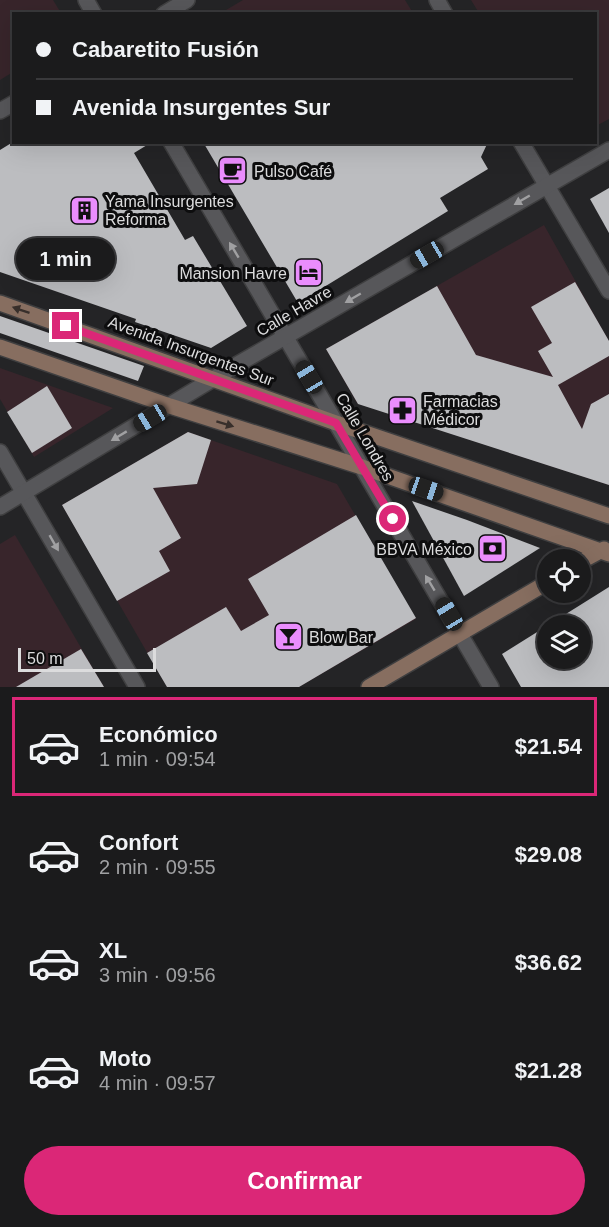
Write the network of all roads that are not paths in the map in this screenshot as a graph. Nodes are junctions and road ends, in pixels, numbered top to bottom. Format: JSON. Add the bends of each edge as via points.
{"nodes":[{"id":1,"x":187,"y":0,"type":"edge"},
{"id":2,"x":167,"y":12,"type":"edge"},
{"id":3,"x":172,"y":144,"type":"edge"},
{"id":4,"x":522,"y":144,"type":"edge"},
{"id":5,"x":609,"y":150,"type":"edge"},
{"id":6,"x":547,"y":186,"type":"junction"},
{"id":7,"x":609,"y":291,"type":"edge"},
{"id":8,"x":0,"y":303,"type":"edge"},
{"id":9,"x":286,"y":337,"type":"junction"},
{"id":10,"x":0,"y":347,"type":"edge"},
{"id":11,"x":215,"y":378,"type":"junction"},
{"id":12,"x":170,"y":406,"type":"junction"},
{"id":13,"x":336,"y":423,"type":"junction"},
{"id":14,"x":0,"y":452,"type":"edge"},
{"id":15,"x":362,"y":467,"type":"junction"},
{"id":16,"x":24,"y":493,"type":"junction"},
{"id":17,"x":0,"y":507,"type":"edge"},
{"id":18,"x":609,"y":516,"type":"edge"},
{"id":19,"x":606,"y":550,"type":"edge"},
{"id":20,"x":591,"y":557,"type":"edge"},
{"id":21,"x":537,"y":588,"type":"edge"},
{"id":22,"x":460,"y":633,"type":"junction"},
{"id":23,"x":137,"y":687,"type":"edge"},
{"id":24,"x":369,"y":687,"type":"edge"},
{"id":25,"x":491,"y":687,"type":"edge"}],
"edges":[{"from":1,"to":2,"type":"street"},
{"from":9,"to":3,"type":"street","name":"Calle Londres","one_way":true},
{"from":4,"to":6,"type":"street"},
{"from":5,"to":6,"type":"street","name":"Calle Havre"},
{"from":6,"to":7,"type":"street"},
{"from":6,"to":9,"type":"street","name":"Calle Havre","one_way":true},
{"from":11,"to":8,"type":"main road","name":"Avenida Insurgentes Sur","one_way":true},
{"from":9,"to":11,"type":"street","name":"Calle Havre"},
{"from":9,"to":13,"type":"street","name":"Calle Londres"},
{"from":10,"to":12,"type":"main road"},
{"from":11,"to":12,"type":"street","name":"Calle Havre"},
{"from":11,"to":13,"type":"main road","name":"Avenida Insurgentes Sur"},
{"from":12,"to":15,"type":"main road","one_way":true},
{"from":12,"to":16,"type":"street","name":"Calle Havre","one_way":true},
{"from":13,"to":15,"type":"street","name":"Calle Londres"},
{"from":13,"to":18,"type":"main road","name":"Avenida Insurgentes Sur"},
{"from":14,"to":16,"type":"street"},
{"from":15,"to":19,"type":"main road"},
{"from":22,"to":15,"type":"street","name":"Calle Londres","one_way":true},
{"from":16,"to":17,"type":"street","name":"Calle Havre"},
{"from":16,"to":23,"type":"street","one_way":true},
{"from":19,"to":20,"type":"main road"},
{"from":21,"to":22,"type":"main road"},
{"from":22,"to":24,"type":"main road"},
{"from":22,"to":25,"type":"street","name":"Calle Londres"}]}
